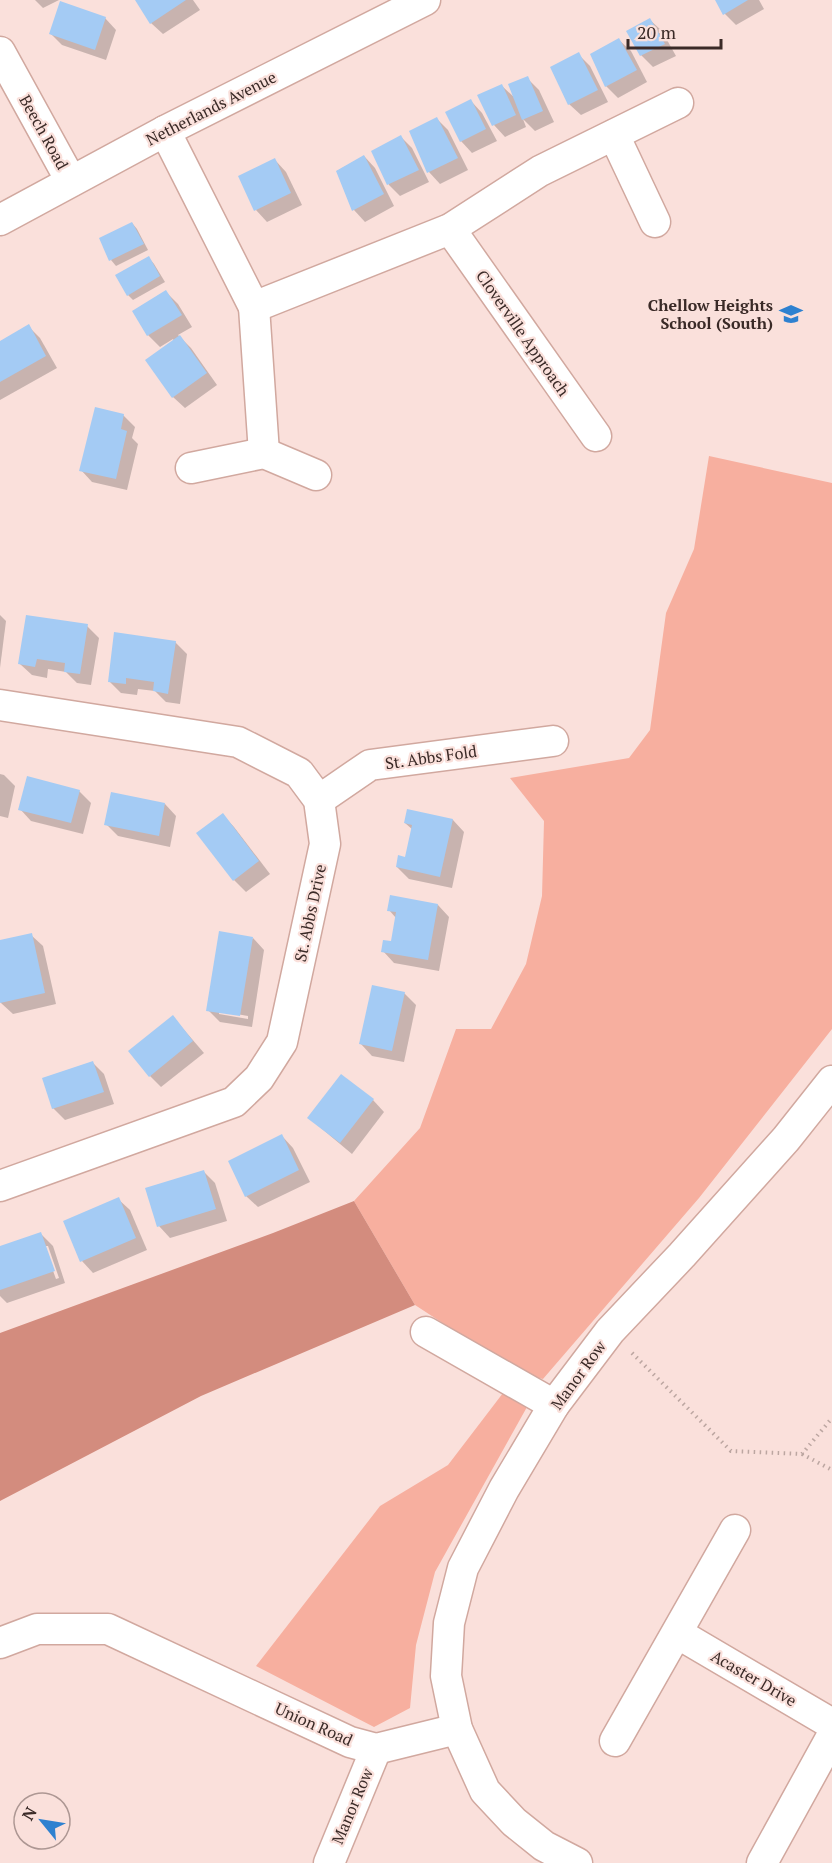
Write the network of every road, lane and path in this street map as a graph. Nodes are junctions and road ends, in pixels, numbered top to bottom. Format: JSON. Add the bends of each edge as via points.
{"nodes":[{"id":1,"x":425,"y":0,"type":"edge"},
{"id":2,"x":0,"y":52,"type":"edge"},
{"id":3,"x":678,"y":103,"type":"dead end"},
{"id":4,"x":165,"y":131,"type":"junction"},
{"id":5,"x":614,"y":135,"type":"junction"},
{"id":6,"x":71,"y":181,"type":"junction"},
{"id":7,"x":0,"y":220,"type":"edge"},
{"id":8,"x":655,"y":222,"type":"dead end"},
{"id":9,"x":450,"y":229,"type":"junction"},
{"id":10,"x":254,"y":307,"type":"junction"},
{"id":11,"x":596,"y":436,"type":"dead end"},
{"id":12,"x":264,"y":453,"type":"junction"},
{"id":13,"x":191,"y":468,"type":"dead end"},
{"id":14,"x":316,"y":475,"type":"dead end"},
{"id":15,"x":0,"y":705,"type":"edge"},
{"id":16,"x":553,"y":741,"type":"dead end"},
{"id":17,"x":319,"y":800,"type":"junction"},
{"id":18,"x":832,"y":1081,"type":"edge"},
{"id":19,"x":0,"y":1186,"type":"edge"},
{"id":20,"x":610,"y":1331,"type":"junction"},
{"id":21,"x":426,"y":1332,"type":"dead end"},
{"id":22,"x":554,"y":1405,"type":"junction"},
{"id":23,"x":832,"y":1418,"type":"edge"},
{"id":24,"x":802,"y":1454,"type":"junction"},
{"id":25,"x":832,"y":1470,"type":"edge"},
{"id":26,"x":735,"y":1530,"type":"dead end"},
{"id":27,"x":677,"y":1633,"type":"junction"},
{"id":28,"x":0,"y":1643,"type":"edge"},
{"id":29,"x":832,"y":1724,"type":"edge"},
{"id":30,"x":457,"y":1729,"type":"junction"},
{"id":31,"x":832,"y":1736,"type":"edge"},
{"id":32,"x":615,"y":1741,"type":"dead end"},
{"id":33,"x":376,"y":1749,"type":"junction"},
{"id":34,"x":329,"y":1863,"type":"edge"},
{"id":35,"x":577,"y":1863,"type":"edge"},
{"id":36,"x":762,"y":1863,"type":"edge"}],
"edges":[{"from":1,"to":4,"type":"street","name":"Netherlands Avenue"},
{"from":2,"to":6,"type":"street","name":"Beech Road"},
{"from":3,"to":5,"type":"street"},
{"from":4,"to":6,"type":"street","name":"Netherlands Avenue"},
{"from":4,"to":10,"type":"street"},
{"from":5,"to":8,"type":"street"},
{"from":5,"to":9,"type":"street","via":[[540,171]]},
{"from":6,"to":7,"type":"street","name":"Netherlands Avenue"},
{"from":9,"to":10,"type":"street"},
{"from":9,"to":11,"type":"street","name":"Cloverville Approach"},
{"from":10,"to":12,"type":"street"},
{"from":12,"to":13,"type":"street"},
{"from":12,"to":14,"type":"street"},
{"from":15,"to":17,"type":"street","name":"St. Abbs Drive","via":[[238,742],[299,773]]},
{"from":16,"to":17,"type":"street","name":"St. Abbs Fold","via":[[369,765]]},
{"from":17,"to":19,"type":"street","name":"St. Abbs Drive","via":[[325,844],[282,1041],[260,1078],[234,1102]]},
{"from":18,"to":20,"type":"street","name":"Manor Row","via":[[778,1148]]},
{"from":20,"to":22,"type":"street","name":"Manor Row"},
{"from":20,"to":24,"type":"path","via":[[731,1451]]},
{"from":21,"to":22,"type":"street"},
{"from":22,"to":30,"type":"street","name":"Manor Row","via":[[504,1489],[464,1568],[449,1623],[446,1676]]},
{"from":23,"to":24,"type":"path"},
{"from":24,"to":25,"type":"path"},
{"from":26,"to":27,"type":"street"},
{"from":27,"to":29,"type":"street","name":"Acaster Drive"},
{"from":27,"to":32,"type":"street"},
{"from":28,"to":33,"type":"street","name":"Union Road","via":[[36,1629],[108,1629],[350,1742]]},
{"from":30,"to":33,"type":"street","name":"Union Road"},
{"from":30,"to":35,"type":"street","via":[[485,1791],[544,1846]]},
{"from":31,"to":36,"type":"street"},
{"from":33,"to":34,"type":"street","name":"Manor Row"}]}
